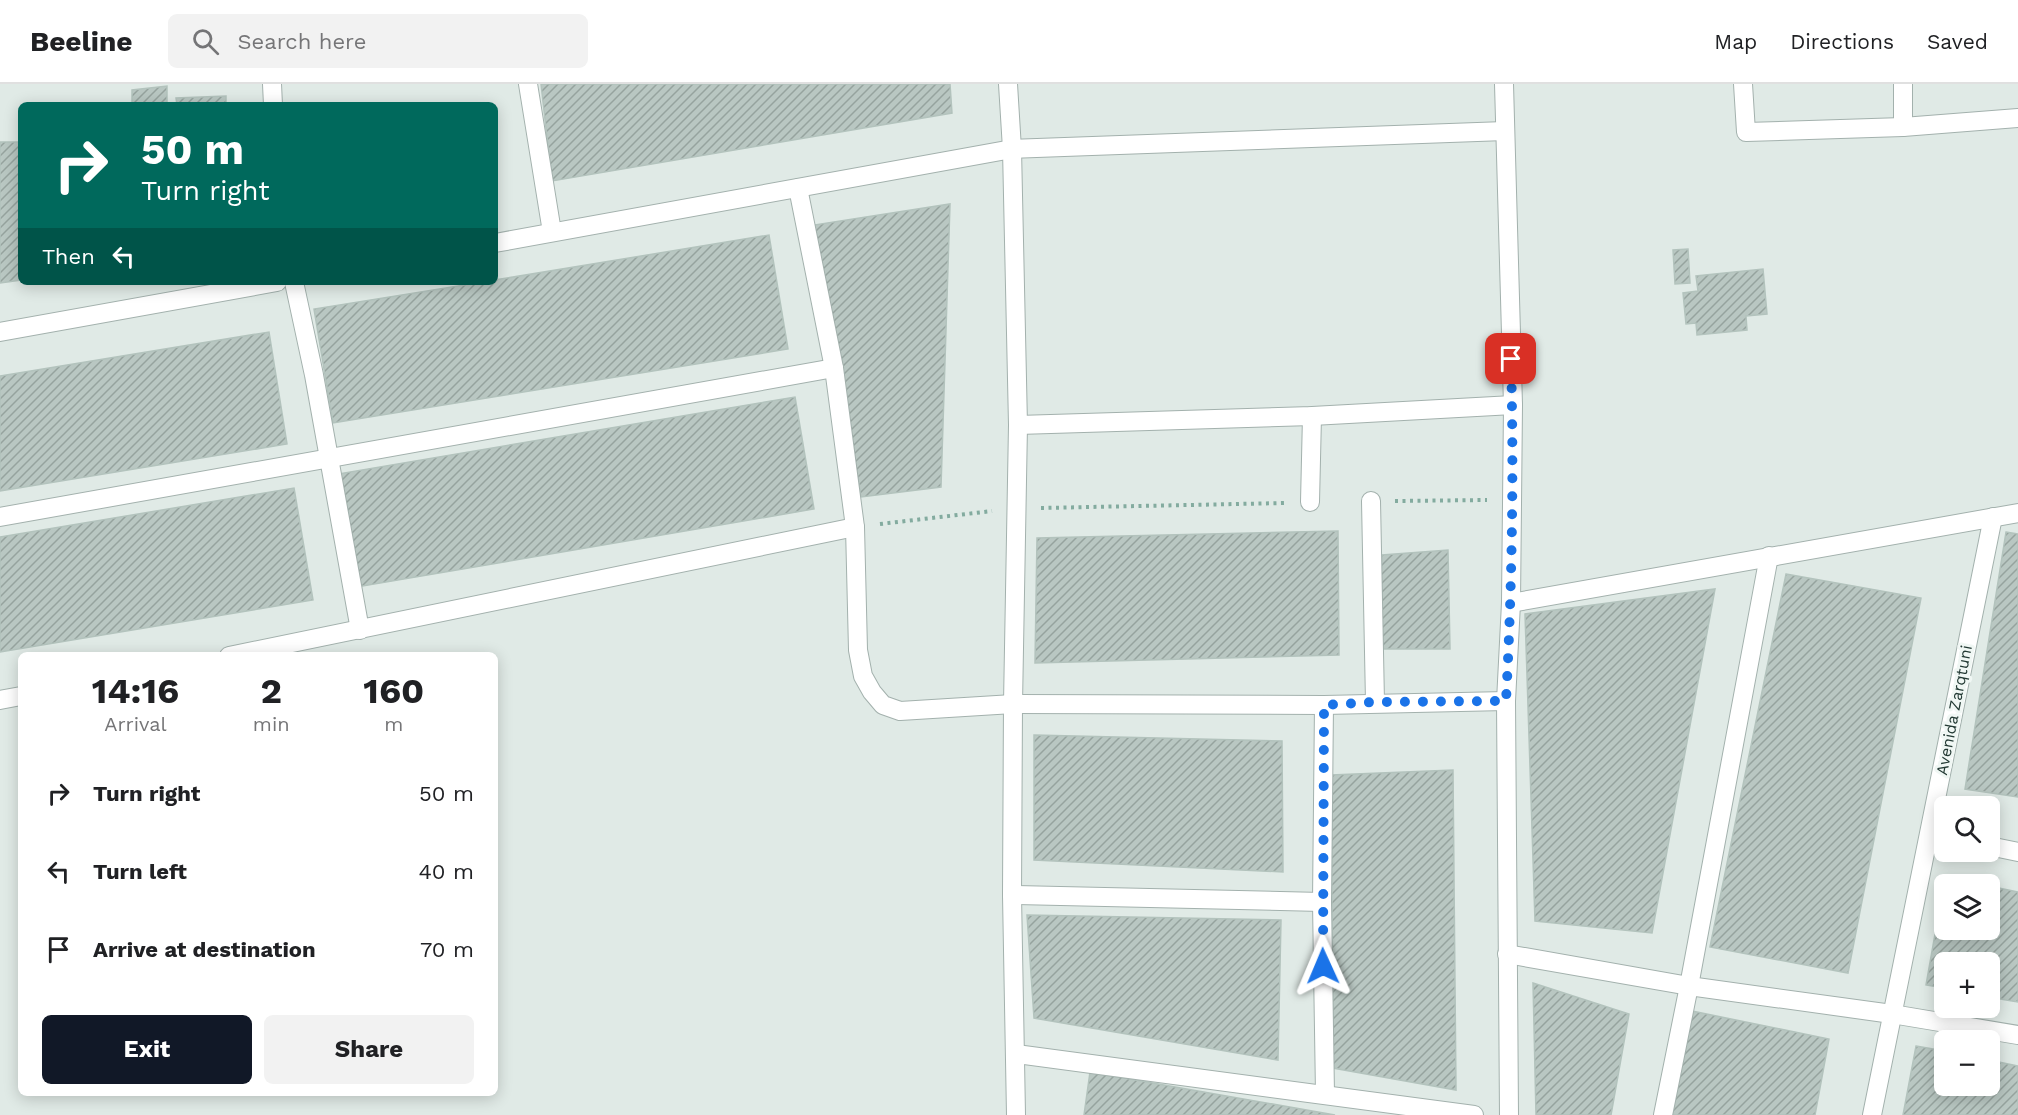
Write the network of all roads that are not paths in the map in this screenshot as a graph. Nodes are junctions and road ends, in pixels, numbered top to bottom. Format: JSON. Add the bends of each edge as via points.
{"nodes":[{"id":1,"x":272,"y":84,"type":"edge"},
{"id":2,"x":528,"y":84,"type":"edge"},
{"id":3,"x":1008,"y":84,"type":"edge"},
{"id":4,"x":1504,"y":84,"type":"edge"},
{"id":5,"x":1743,"y":84,"type":"edge"},
{"id":6,"x":1903,"y":84,"type":"edge"},
{"id":7,"x":273,"y":102,"type":"edge"},
{"id":8,"x":2018,"y":118,"type":"edge"},
{"id":9,"x":1903,"y":127,"type":"junction"},
{"id":10,"x":1505,"y":131,"type":"junction"},
{"id":11,"x":1012,"y":150,"type":"junction"},
{"id":12,"x":798,"y":188,"type":"junction"},
{"id":13,"x":552,"y":232,"type":"junction"},
{"id":14,"x":498,"y":242,"type":"edge"},
{"id":15,"x":260,"y":285,"type":"edge"},
{"id":16,"x":295,"y":285,"type":"edge"},
{"id":17,"x":0,"y":332,"type":"edge"},
{"id":18,"x":834,"y":368,"type":"junction"},
{"id":19,"x":1513,"y":405,"type":"junction"},
{"id":20,"x":1312,"y":416,"type":"junction"},
{"id":21,"x":1018,"y":425,"type":"junction"},
{"id":22,"x":327,"y":457,"type":"junction"},
{"id":23,"x":1371,"y":501,"type":"road end"},
{"id":24,"x":1310,"y":502,"type":"road end"},
{"id":25,"x":2018,"y":513,"type":"edge"},
{"id":26,"x":0,"y":517,"type":"edge"},
{"id":27,"x":1993,"y":518,"type":"junction"},
{"id":28,"x":855,"y":527,"type":"junction"},
{"id":29,"x":1769,"y":556,"type":"junction"},
{"id":30,"x":1511,"y":603,"type":"junction"},
{"id":31,"x":360,"y":630,"type":"junction"},
{"id":32,"x":249,"y":652,"type":"edge"},
{"id":33,"x":18,"y":697,"type":"edge"},
{"id":34,"x":0,"y":700,"type":"edge"},
{"id":35,"x":1506,"y":701,"type":"junction"},
{"id":36,"x":1375,"y":702,"type":"junction"},
{"id":37,"x":1013,"y":704,"type":"junction"},
{"id":38,"x":1324,"y":705,"type":"junction"},
{"id":39,"x":1943,"y":796,"type":"edge"},
{"id":40,"x":1934,"y":842,"type":"edge"},
{"id":41,"x":2000,"y":848,"type":"edge"},
{"id":42,"x":2018,"y":852,"type":"edge"},
{"id":43,"x":1012,"y":895,"type":"junction"},
{"id":44,"x":1322,"y":902,"type":"junction"},
{"id":45,"x":1507,"y":954,"type":"junction"},
{"id":46,"x":1689,"y":986,"type":"junction"},
{"id":47,"x":1892,"y":1014,"type":"junction"},
{"id":48,"x":2018,"y":1035,"type":"edge"},
{"id":49,"x":1016,"y":1054,"type":"junction"},
{"id":50,"x":1324,"y":1094,"type":"junction"},
{"id":51,"x":1016,"y":1115,"type":"edge"},
{"id":52,"x":1474,"y":1115,"type":"edge"},
{"id":53,"x":1509,"y":1115,"type":"edge"},
{"id":54,"x":1663,"y":1115,"type":"edge"},
{"id":55,"x":1872,"y":1115,"type":"edge"}],
"edges":[{"from":1,"to":7,"type":"street"},
{"from":2,"to":13,"type":"street"},
{"from":3,"to":11,"type":"street"},
{"from":4,"to":10,"type":"street"},
{"from":5,"to":9,"type":"street","via":[[1746,132]]},
{"from":6,"to":9,"type":"street"},
{"from":8,"to":9,"type":"street"},
{"from":10,"to":11,"type":"street"},
{"from":10,"to":19,"type":"street"},
{"from":11,"to":12,"type":"street"},
{"from":11,"to":21,"type":"street"},
{"from":12,"to":13,"type":"street"},
{"from":12,"to":18,"type":"street"},
{"from":13,"to":14,"type":"street"},
{"from":15,"to":17,"type":"street"},
{"from":16,"to":22,"type":"street"},
{"from":18,"to":22,"type":"street"},
{"from":18,"to":28,"type":"street"},
{"from":19,"to":20,"type":"street"},
{"from":19,"to":30,"type":"street"},
{"from":20,"to":21,"type":"street"},
{"from":20,"to":24,"type":"street"},
{"from":21,"to":37,"type":"street"},
{"from":22,"to":26,"type":"street"},
{"from":22,"to":31,"type":"street"},
{"from":23,"to":36,"type":"street"},
{"from":25,"to":27,"type":"street"},
{"from":27,"to":29,"type":"street"},
{"from":27,"to":39,"type":"street","name":"Avenida Zarqtuni"},
{"from":28,"to":31,"type":"street"},
{"from":28,"to":37,"type":"street","via":[[858,650],[863,676],[883,705],[900,711]]},
{"from":29,"to":30,"type":"street"},
{"from":29,"to":46,"type":"street"},
{"from":30,"to":35,"type":"street"},
{"from":31,"to":32,"type":"street"},
{"from":33,"to":34,"type":"street"},
{"from":35,"to":36,"type":"street"},
{"from":35,"to":45,"type":"street"},
{"from":36,"to":38,"type":"street"},
{"from":37,"to":38,"type":"street"},
{"from":37,"to":43,"type":"street"},
{"from":38,"to":44,"type":"street"},
{"from":40,"to":47,"type":"street","name":"Avenida Zarqtuni"},
{"from":41,"to":42,"type":"street"},
{"from":43,"to":44,"type":"street"},
{"from":43,"to":49,"type":"street"},
{"from":44,"to":50,"type":"street"},
{"from":45,"to":46,"type":"street"},
{"from":45,"to":53,"type":"street"},
{"from":46,"to":47,"type":"street"},
{"from":46,"to":54,"type":"street"},
{"from":47,"to":48,"type":"street"},
{"from":47,"to":55,"type":"street","name":"Avenida Zarqtuni"},
{"from":49,"to":50,"type":"street"},
{"from":49,"to":51,"type":"street"},
{"from":50,"to":52,"type":"street"}]}
